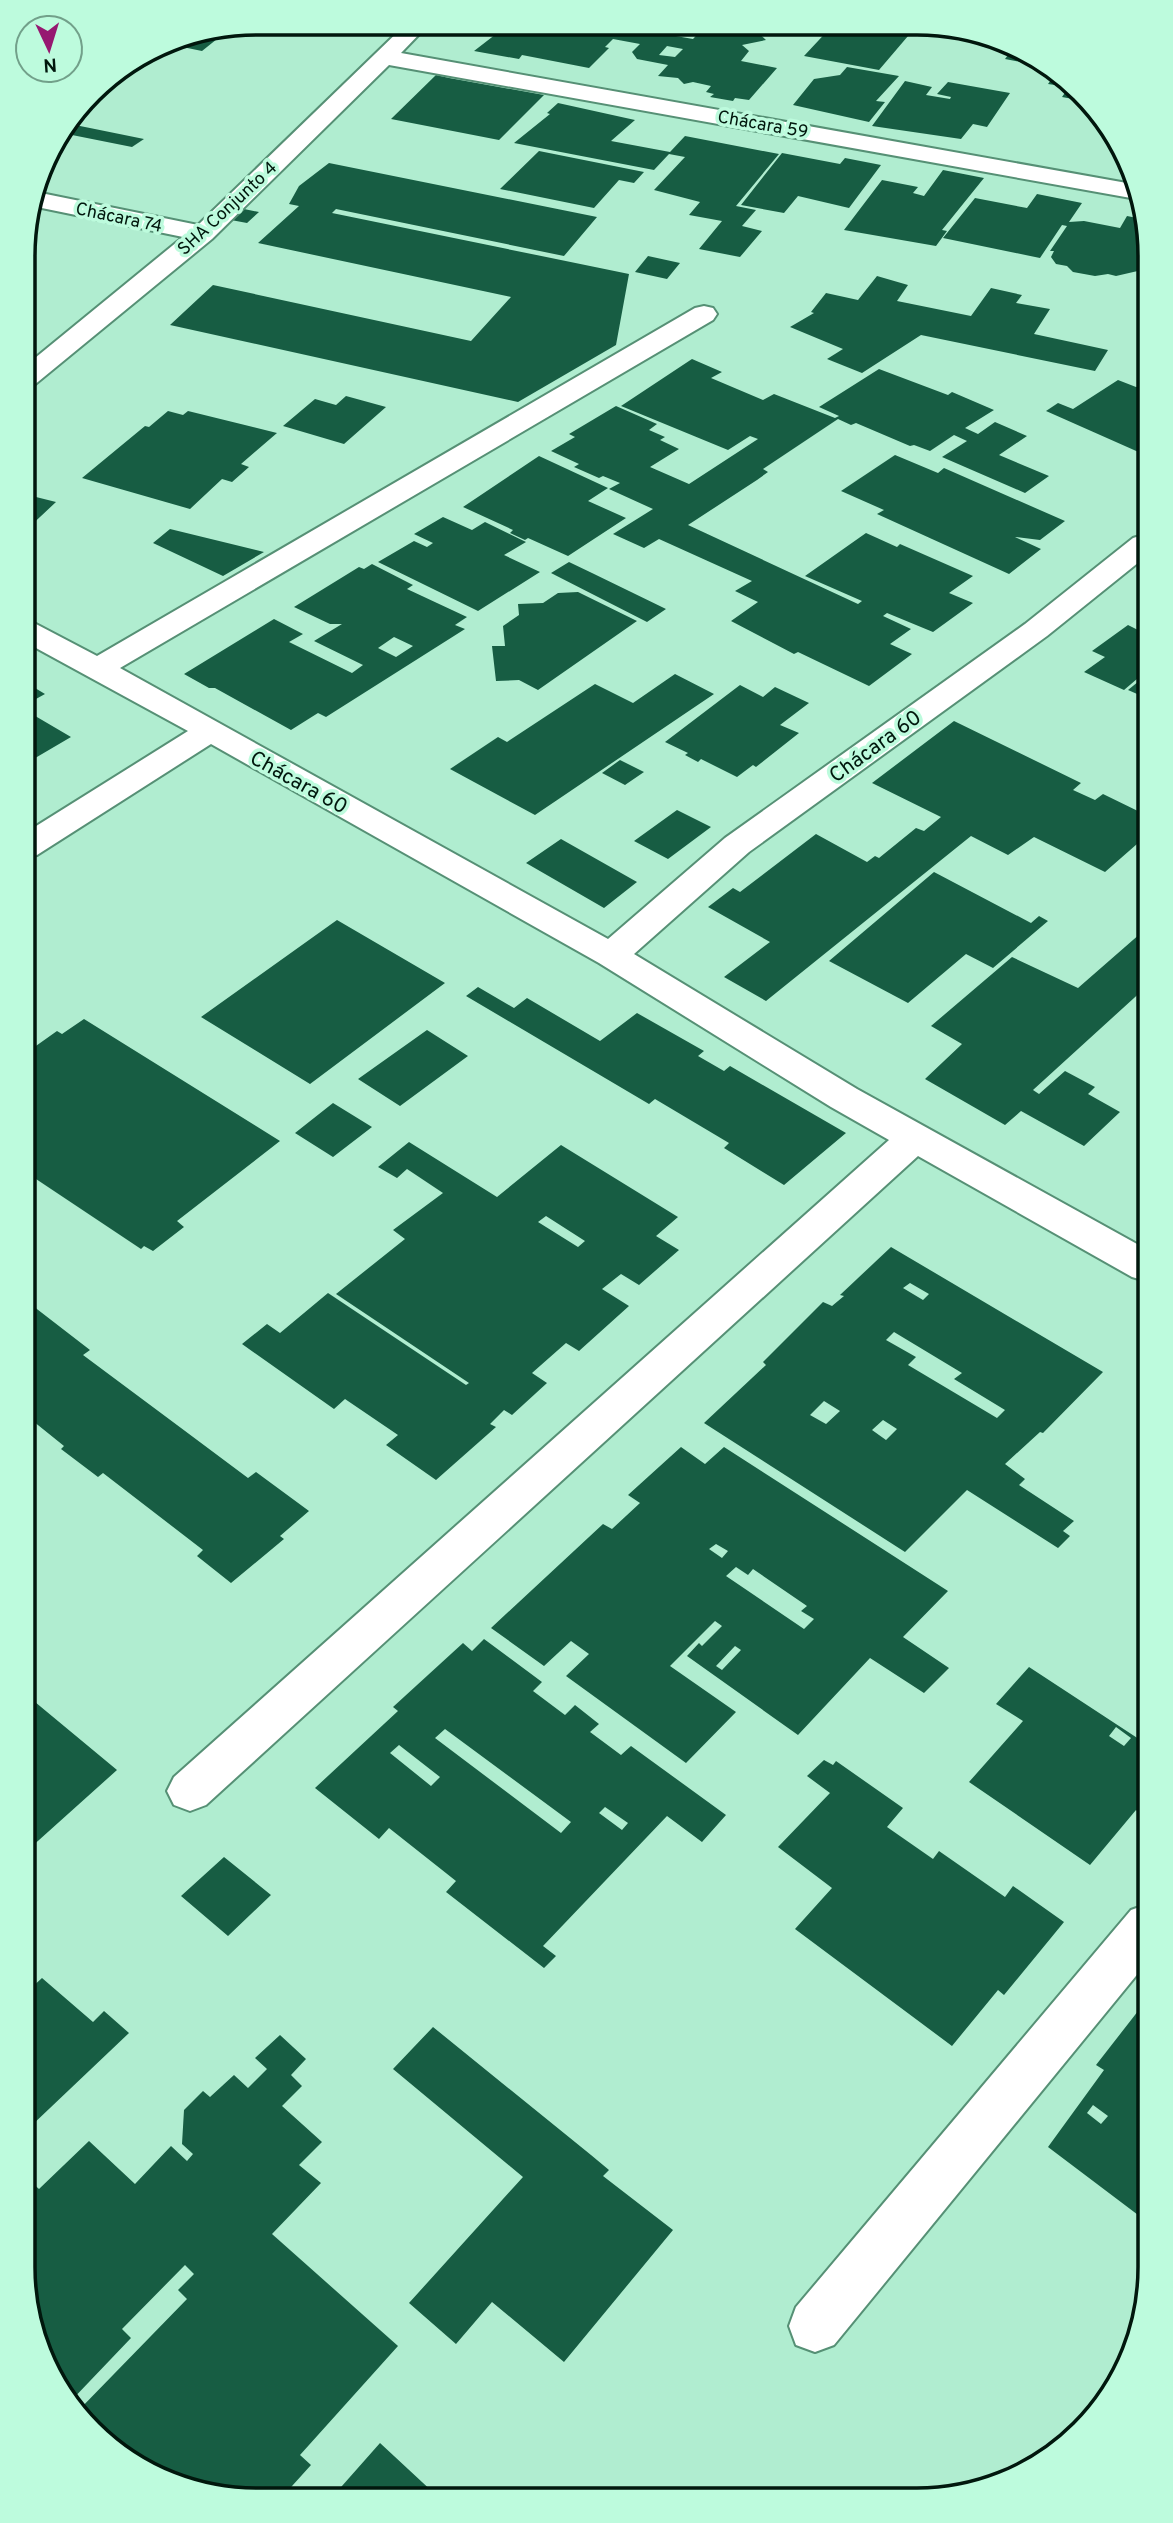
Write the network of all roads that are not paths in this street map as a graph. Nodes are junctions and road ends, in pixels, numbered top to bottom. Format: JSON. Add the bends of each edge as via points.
{"nodes":[{"id":1,"x":407,"y":35,"type":"edge"},
{"id":2,"x":385,"y":57,"type":"junction"},
{"id":3,"x":1127,"y":190,"type":"edge"},
{"id":4,"x":43,"y":201,"type":"edge"},
{"id":5,"x":203,"y":234,"type":"junction"},
{"id":6,"x":704,"y":314,"type":"dead end"},
{"id":7,"x":35,"y":371,"type":"edge"},
{"id":8,"x":1138,"y":548,"type":"edge"},
{"id":9,"x":35,"y":636,"type":"edge"},
{"id":10,"x":98,"y":668,"type":"junction"},
{"id":11,"x":209,"y":732,"type":"junction"},
{"id":12,"x":35,"y":842,"type":"edge"},
{"id":13,"x":611,"y":955,"type":"junction"},
{"id":14,"x":915,"y":1137,"type":"junction"},
{"id":15,"x":1138,"y":1262,"type":"edge"},
{"id":16,"x":190,"y":1791,"type":"dead end"},
{"id":17,"x":1138,"y":1937,"type":"edge"},
{"id":18,"x":816,"y":2326,"type":"dead end"}],
"edges":[{"from":1,"to":2,"type":"street","name":"SHA Conjunto 4"},
{"from":2,"to":3,"type":"street","name":"Chácara 59"},
{"from":2,"to":5,"type":"street","name":"SHA Conjunto 4"},
{"from":4,"to":5,"type":"street","name":"Chácara 74"},
{"from":5,"to":7,"type":"street","name":"SHA Conjunto 4"},
{"from":6,"to":10,"type":"street"},
{"from":8,"to":13,"type":"street","name":"Chácara 60","via":[[1037,630],[737,845]]},
{"from":9,"to":10,"type":"street","name":"Chácara 60"},
{"from":10,"to":11,"type":"street","name":"Chácara 60"},
{"from":11,"to":12,"type":"street"},
{"from":11,"to":13,"type":"street","name":"Chácara 60"},
{"from":13,"to":14,"type":"street","name":"Chácara 60"},
{"from":14,"to":15,"type":"street","name":"Chácara 60"},
{"from":14,"to":16,"type":"street"},
{"from":17,"to":18,"type":"street"}]}
